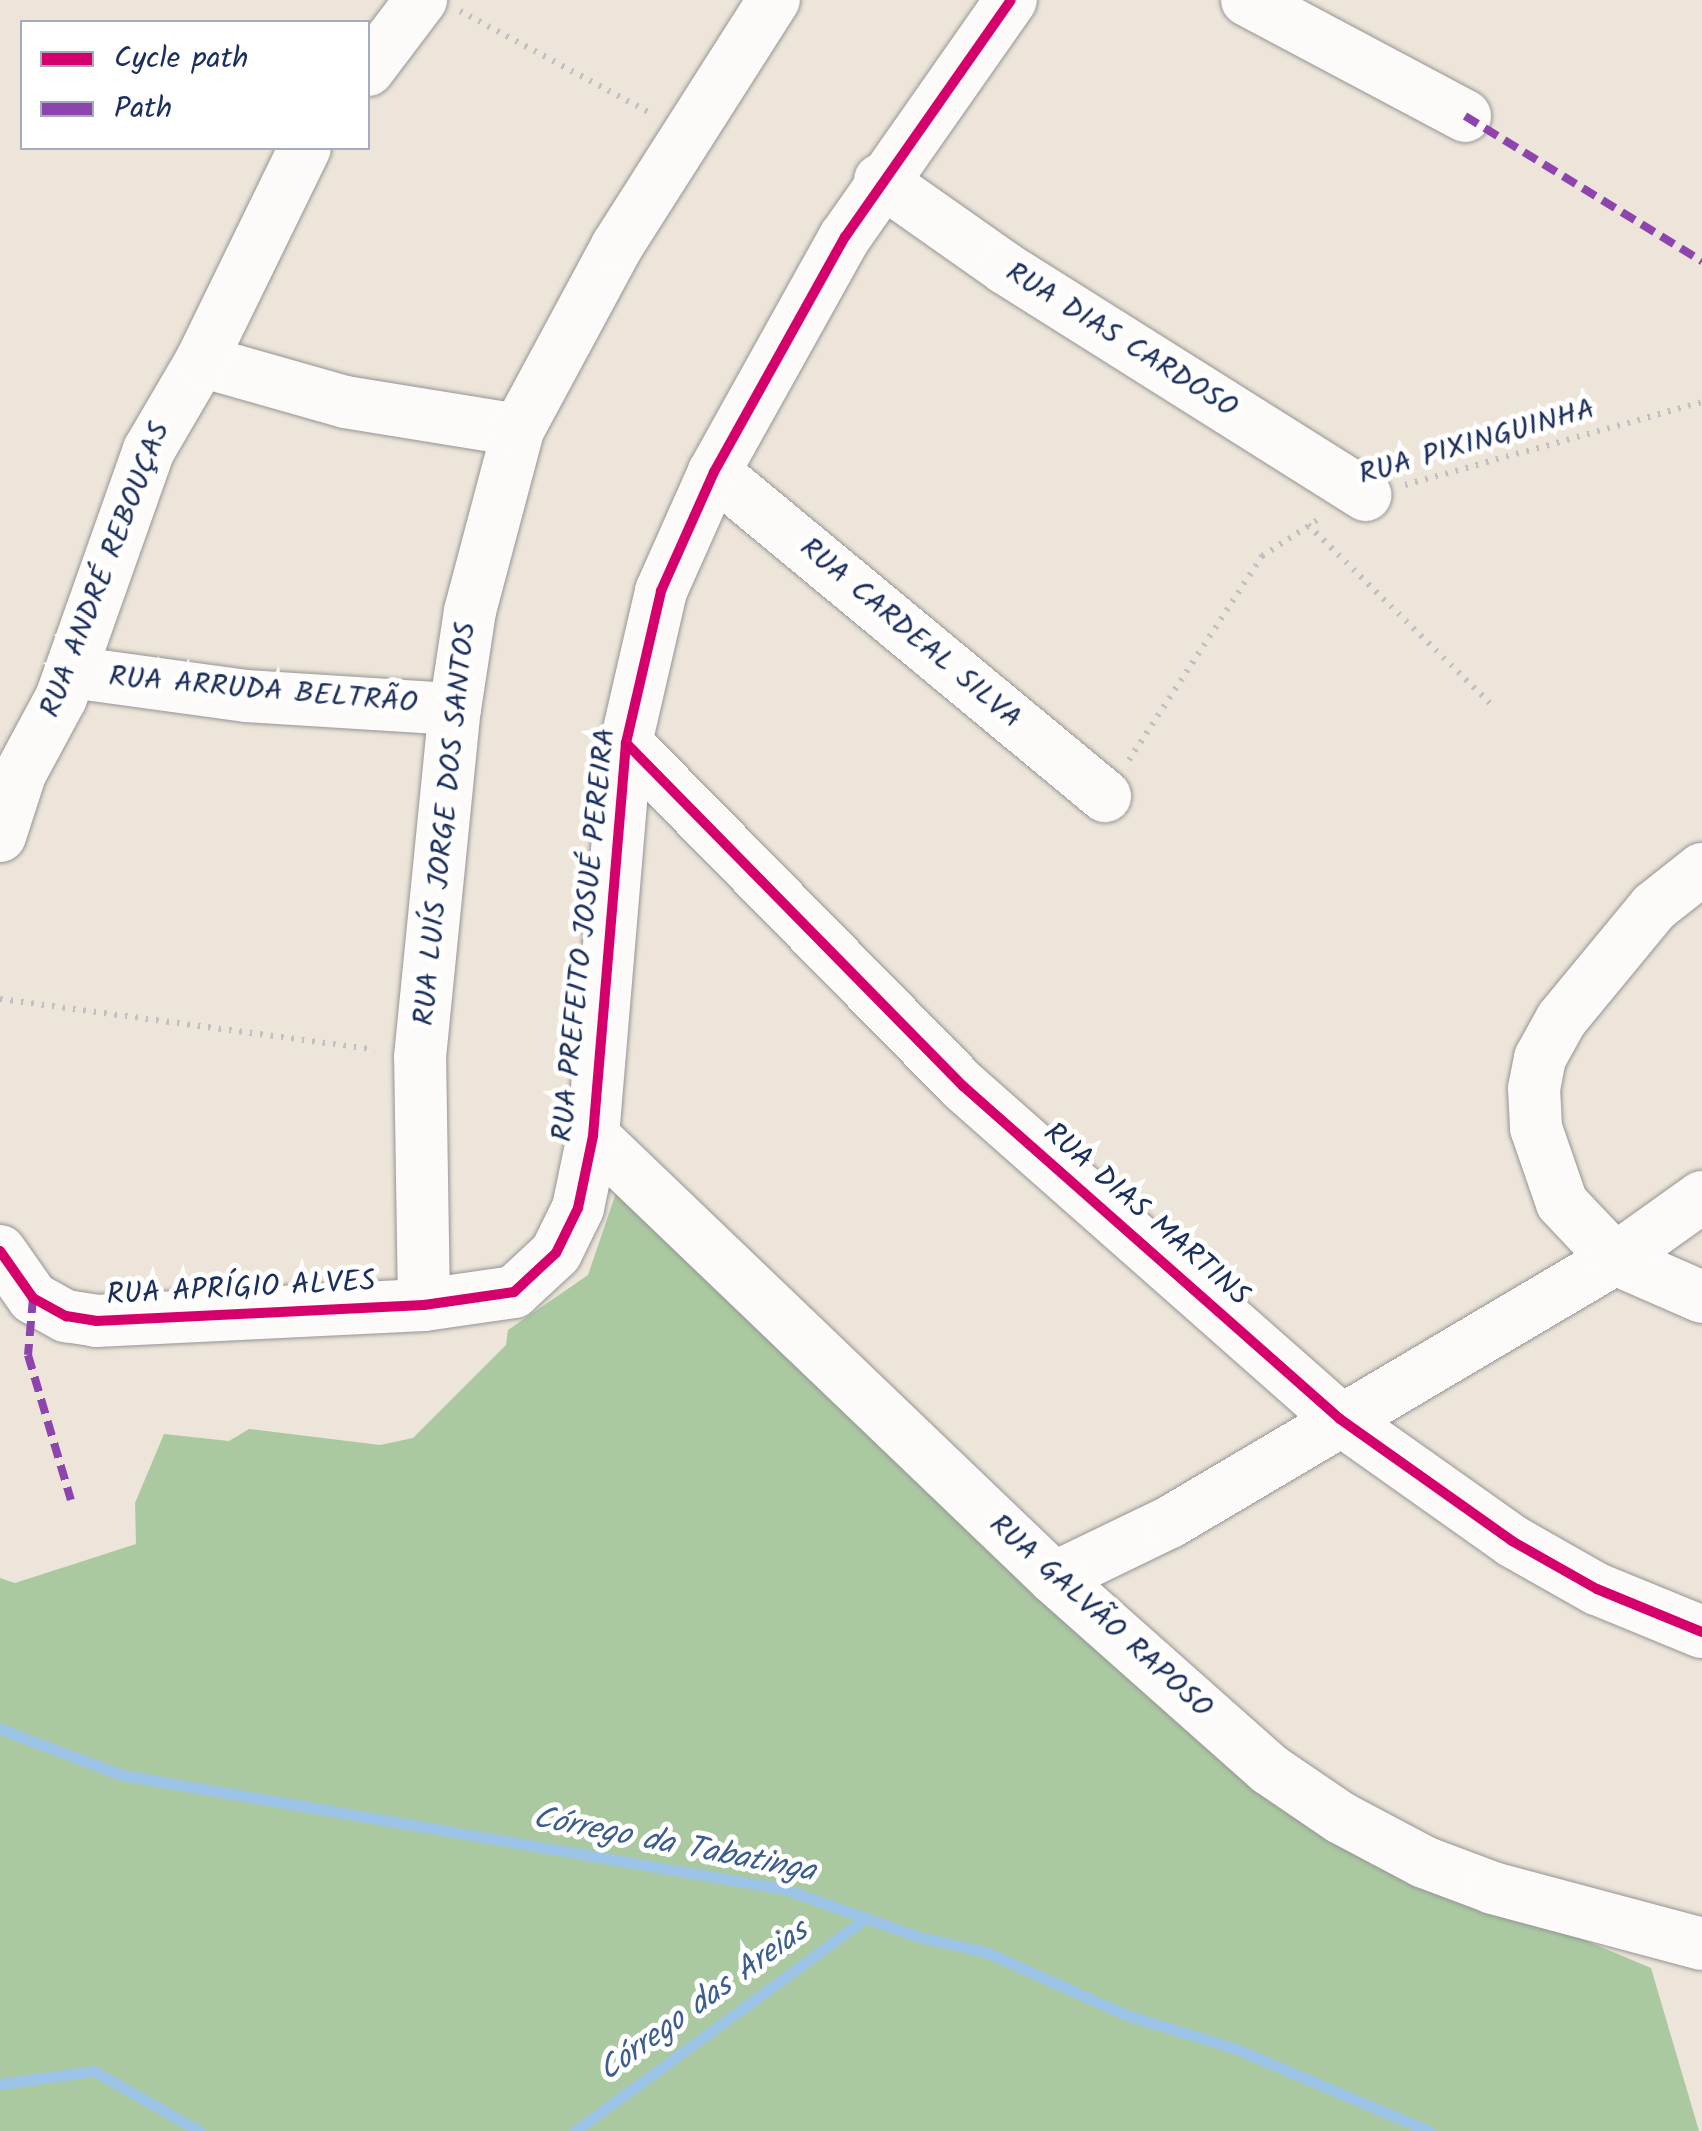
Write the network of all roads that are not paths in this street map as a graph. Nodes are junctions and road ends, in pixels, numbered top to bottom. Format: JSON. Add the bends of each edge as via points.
{"nodes":[{"id":1,"x":774,"y":0,"type":"edge"},
{"id":2,"x":1011,"y":0,"type":"edge"},
{"id":3,"x":1247,"y":0,"type":"edge"},
{"id":4,"x":437,"y":4,"type":"edge"},
{"id":5,"x":370,"y":68,"type":"edge"},
{"id":6,"x":1466,"y":116,"type":"dead end"},
{"id":7,"x":304,"y":150,"type":"edge"},
{"id":8,"x":880,"y":180,"type":"junction"},
{"id":9,"x":201,"y":362,"type":"junction"},
{"id":10,"x":518,"y":430,"type":"junction"},
{"id":11,"x":714,"y":472,"type":"junction"},
{"id":12,"x":1366,"y":495,"type":"road end"},
{"id":13,"x":71,"y":672,"type":"junction"},
{"id":14,"x":455,"y":709,"type":"junction"},
{"id":15,"x":626,"y":743,"type":"junction"},
{"id":16,"x":1105,"y":796,"type":"road end"},
{"id":17,"x":0,"y":836,"type":"edge"},
{"id":18,"x":1702,"y":869,"type":"edge"},
{"id":19,"x":594,"y":1136,"type":"junction"},
{"id":20,"x":1702,"y":1197,"type":"edge"},
{"id":21,"x":0,"y":1250,"type":"edge"},
{"id":22,"x":1616,"y":1259,"type":"junction"},
{"id":23,"x":514,"y":1292,"type":"joint"},
{"id":24,"x":1702,"y":1297,"type":"edge"},
{"id":25,"x":424,"y":1305,"type":"junction"},
{"id":26,"x":1340,"y":1419,"type":"junction"},
{"id":27,"x":1054,"y":1578,"type":"junction"},
{"id":28,"x":1702,"y":1632,"type":"edge"},
{"id":29,"x":1702,"y":1944,"type":"edge"}],
"edges":[{"from":1,"to":10,"type":"street","name":"RUA LUÍS JORGE DOS SANTOS","via":[[686,133]]},
{"from":2,"to":8,"type":"street","name":"RUA PREFEITO JOSUÉ PEREIRA"},
{"from":3,"to":6,"type":"street"},
{"from":4,"to":5,"type":"street"},
{"from":7,"to":9,"type":"street","name":"RUA ANDRÉ REBOUÇAS"},
{"from":8,"to":11,"type":"street","name":"RUA PREFEITO JOSUÉ PEREIRA"},
{"from":8,"to":12,"type":"street","name":"RUA DIAS CARDOSO","via":[[1004,268]]},
{"from":9,"to":10,"type":"street","via":[[345,402]]},
{"from":9,"to":13,"type":"street","name":"RUA ANDRÉ REBOUÇAS","via":[[149,450]]},
{"from":10,"to":14,"type":"street","name":"RUA LUÍS JORGE DOS SANTOS","via":[[470,611]]},
{"from":11,"to":15,"type":"street","name":"RUA PREFEITO JOSUÉ PEREIRA","via":[[661,591]]},
{"from":11,"to":16,"type":"street","name":"RUA CARDEAL SILVA"},
{"from":13,"to":14,"type":"street","name":"RUA ARRUDA BELTRÃO","via":[[246,696]]},
{"from":13,"to":17,"type":"street","name":"RUA ANDRÉ REBOUÇAS","via":[[20,774]]},
{"from":14,"to":25,"type":"street","name":"RUA LUÍS JORGE DOS SANTOS","via":[[420,1057]]},
{"from":15,"to":19,"type":"street","name":"RUA PREFEITO JOSUÉ PEREIRA"},
{"from":15,"to":26,"type":"street","name":"RUA DIAS MARTINS","via":[[963,1086]]},
{"from":18,"to":22,"type":"street","via":[[1654,907],[1561,1020],[1540,1058],[1536,1128],[1546,1166],[1562,1203]]},
{"from":19,"to":23,"type":"street","name":"RUA PREFEITO JOSUÉ PEREIRA","via":[[568,1232],[556,1253]]},
{"from":19,"to":27,"type":"street","name":"RUA GALVÃO RAPOSO"},
{"from":20,"to":22,"type":"street"},
{"from":21,"to":25,"type":"street","name":"RUA APRÍGIO ALVES","via":[[32,1298],[78,1319]]},
{"from":22,"to":24,"type":"street"},
{"from":22,"to":26,"type":"street"},
{"from":23,"to":25,"type":"street","name":"RUA APRÍGIO ALVES"},
{"from":26,"to":27,"type":"street","via":[[1170,1522]]},
{"from":26,"to":28,"type":"street","name":"RUA DIAS MARTINS","via":[[1512,1541],[1596,1590]]},
{"from":27,"to":29,"type":"street","name":"RUA GALVÃO RAPOSO","via":[[1269,1769],[1372,1836],[1493,1888]]}]}
